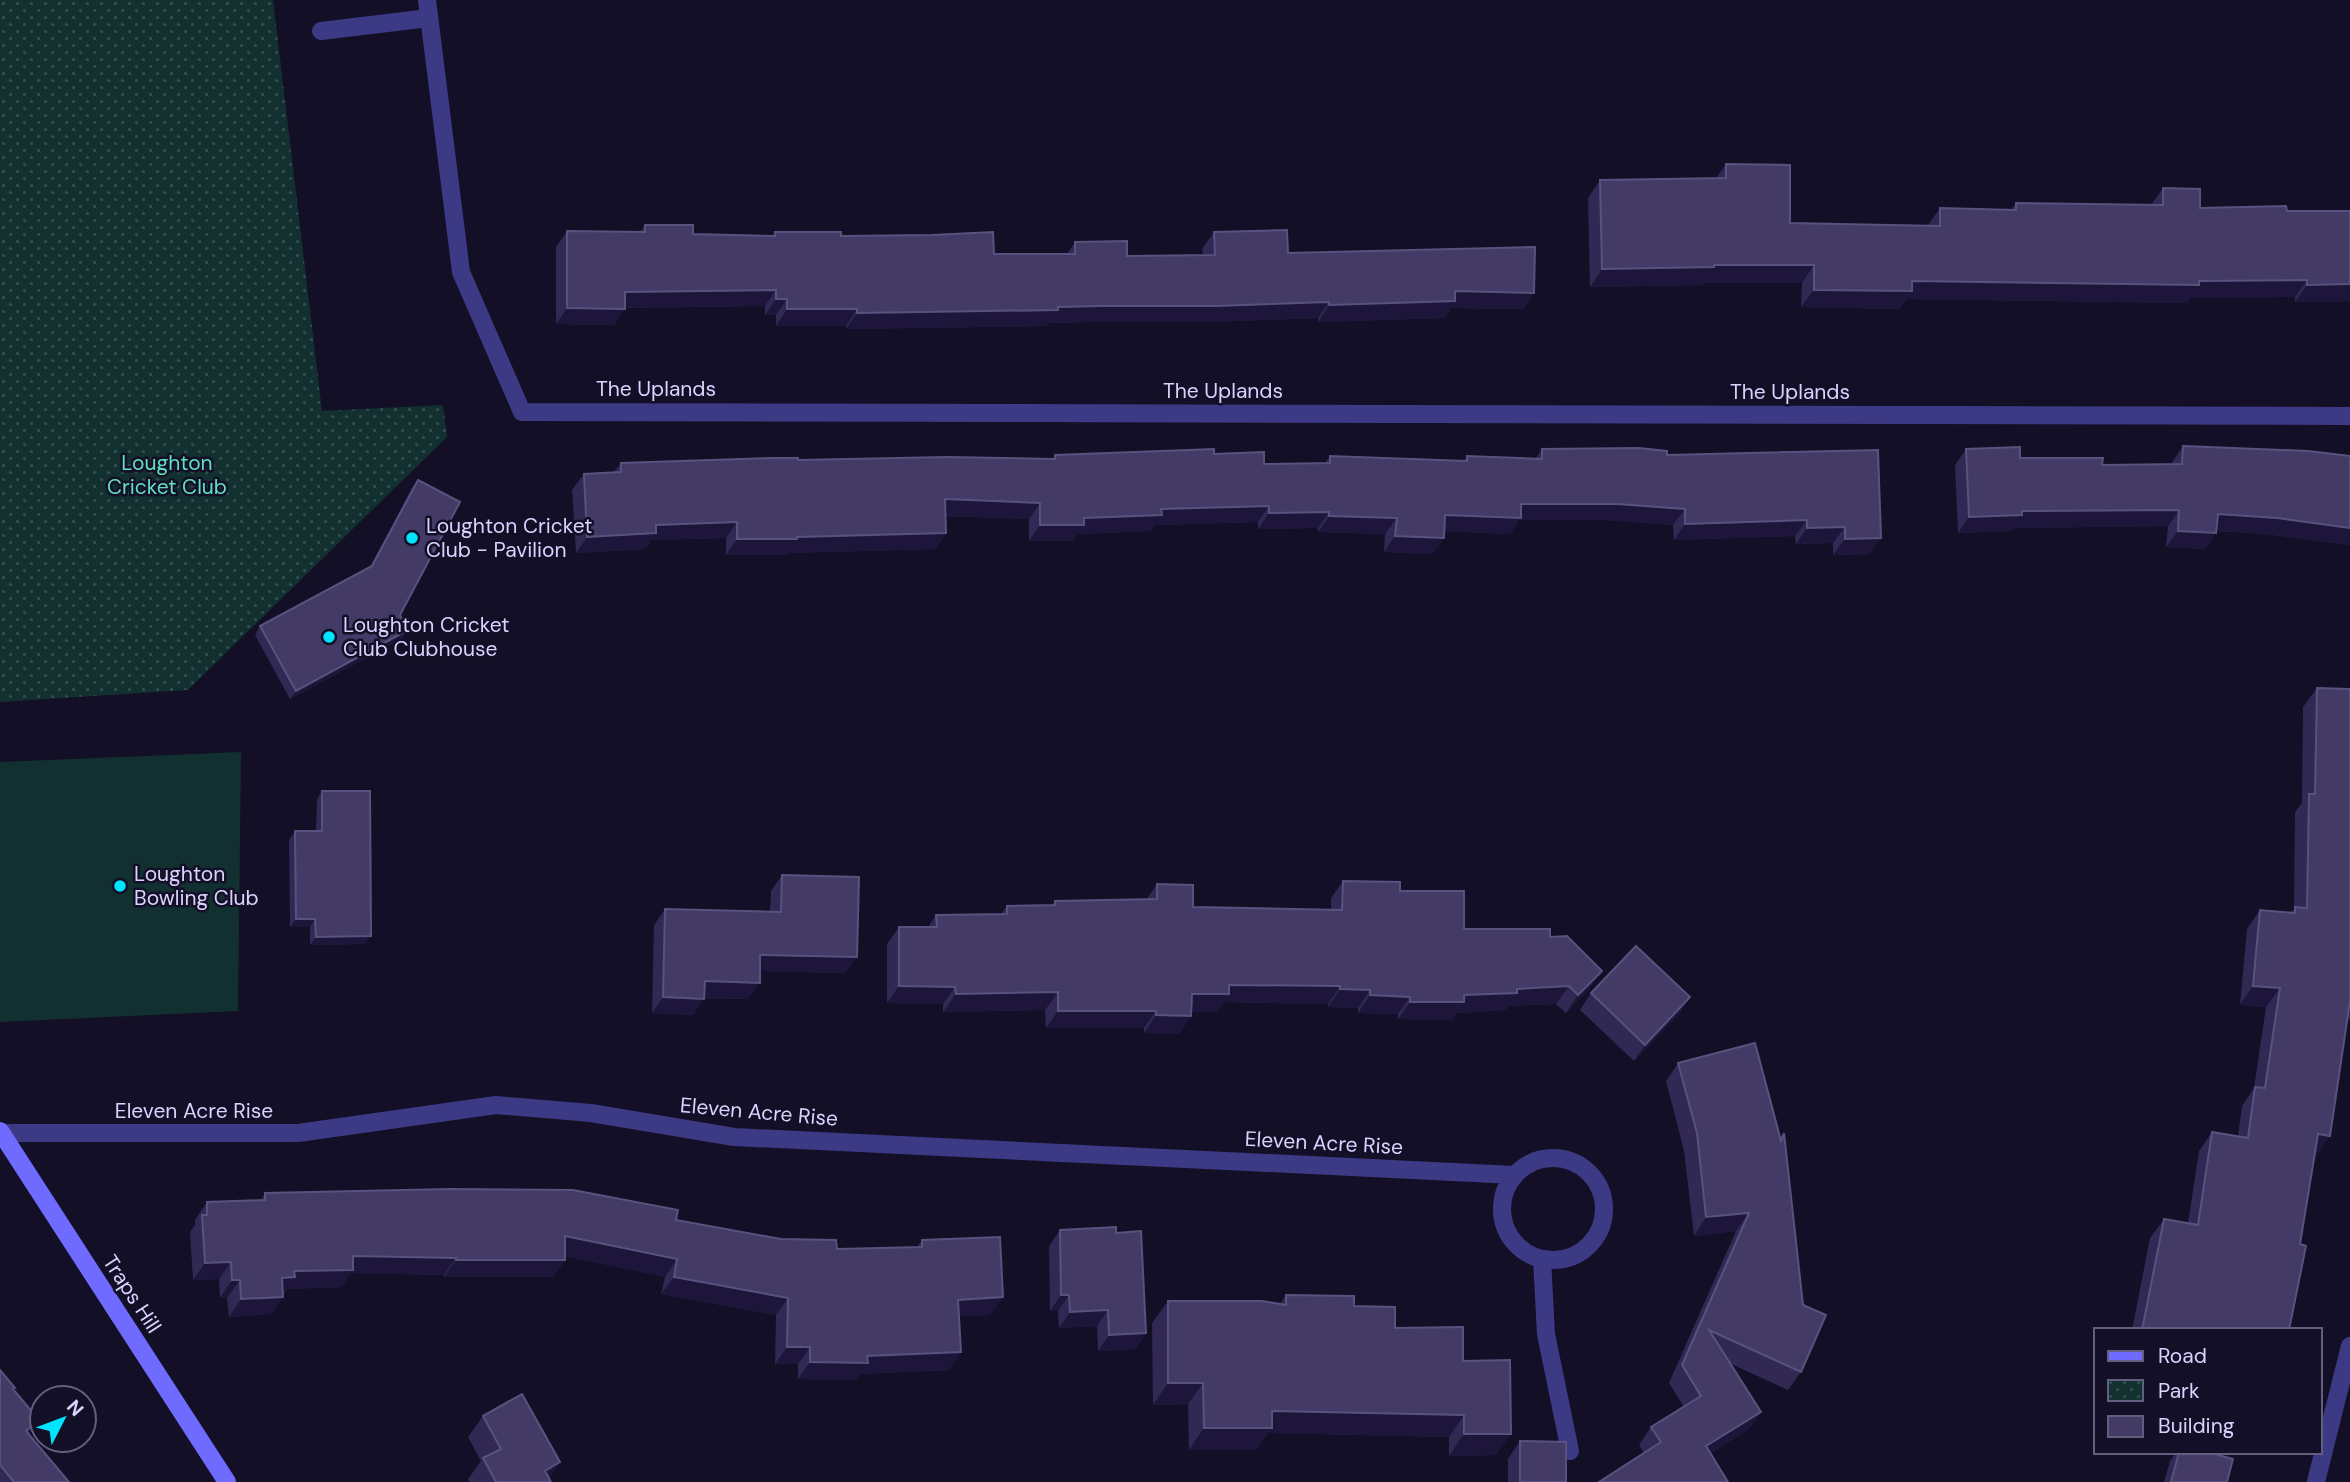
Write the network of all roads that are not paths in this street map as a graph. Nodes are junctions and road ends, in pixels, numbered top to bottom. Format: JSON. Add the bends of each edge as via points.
{"nodes":[{"id":1,"x":428,"y":9,"type":"edge"},
{"id":2,"x":321,"y":31,"type":"dead end"},
{"id":3,"x":2350,"y":416,"type":"edge"},
{"id":4,"x":1,"y":1132,"type":"edge"},
{"id":5,"x":1514,"y":1175,"type":"junction"},
{"id":6,"x":1542,"y":1259,"type":"junction"},
{"id":7,"x":2350,"y":1346,"type":"edge"},
{"id":8,"x":1570,"y":1451,"type":"dead end"},
{"id":9,"x":227,"y":1482,"type":"edge"},
{"id":10,"x":2316,"y":1482,"type":"edge"}],
"edges":[{"from":1,"to":2,"type":"street"},
{"from":1,"to":3,"type":"street","name":"The Uplands","via":[[461,272],[522,412]]},
{"from":4,"to":5,"type":"street","name":"Eleven Acre Rise","via":[[298,1133],[496,1105],[591,1113],[734,1137]]},
{"from":4,"to":9,"type":"street","name":"Traps Hill"},
{"from":5,"to":6,"type":"street","via":[[1501,1207],[1504,1225],[1512,1241]]},
{"from":5,"to":6,"type":"street","via":[[1543,1158],[1560,1158],[1589,1172],[1599,1185],[1604,1218],[1588,1247],[1558,1261]]},
{"from":6,"to":8,"type":"street","via":[[1546,1334]]},
{"from":7,"to":10,"type":"street"}]}
